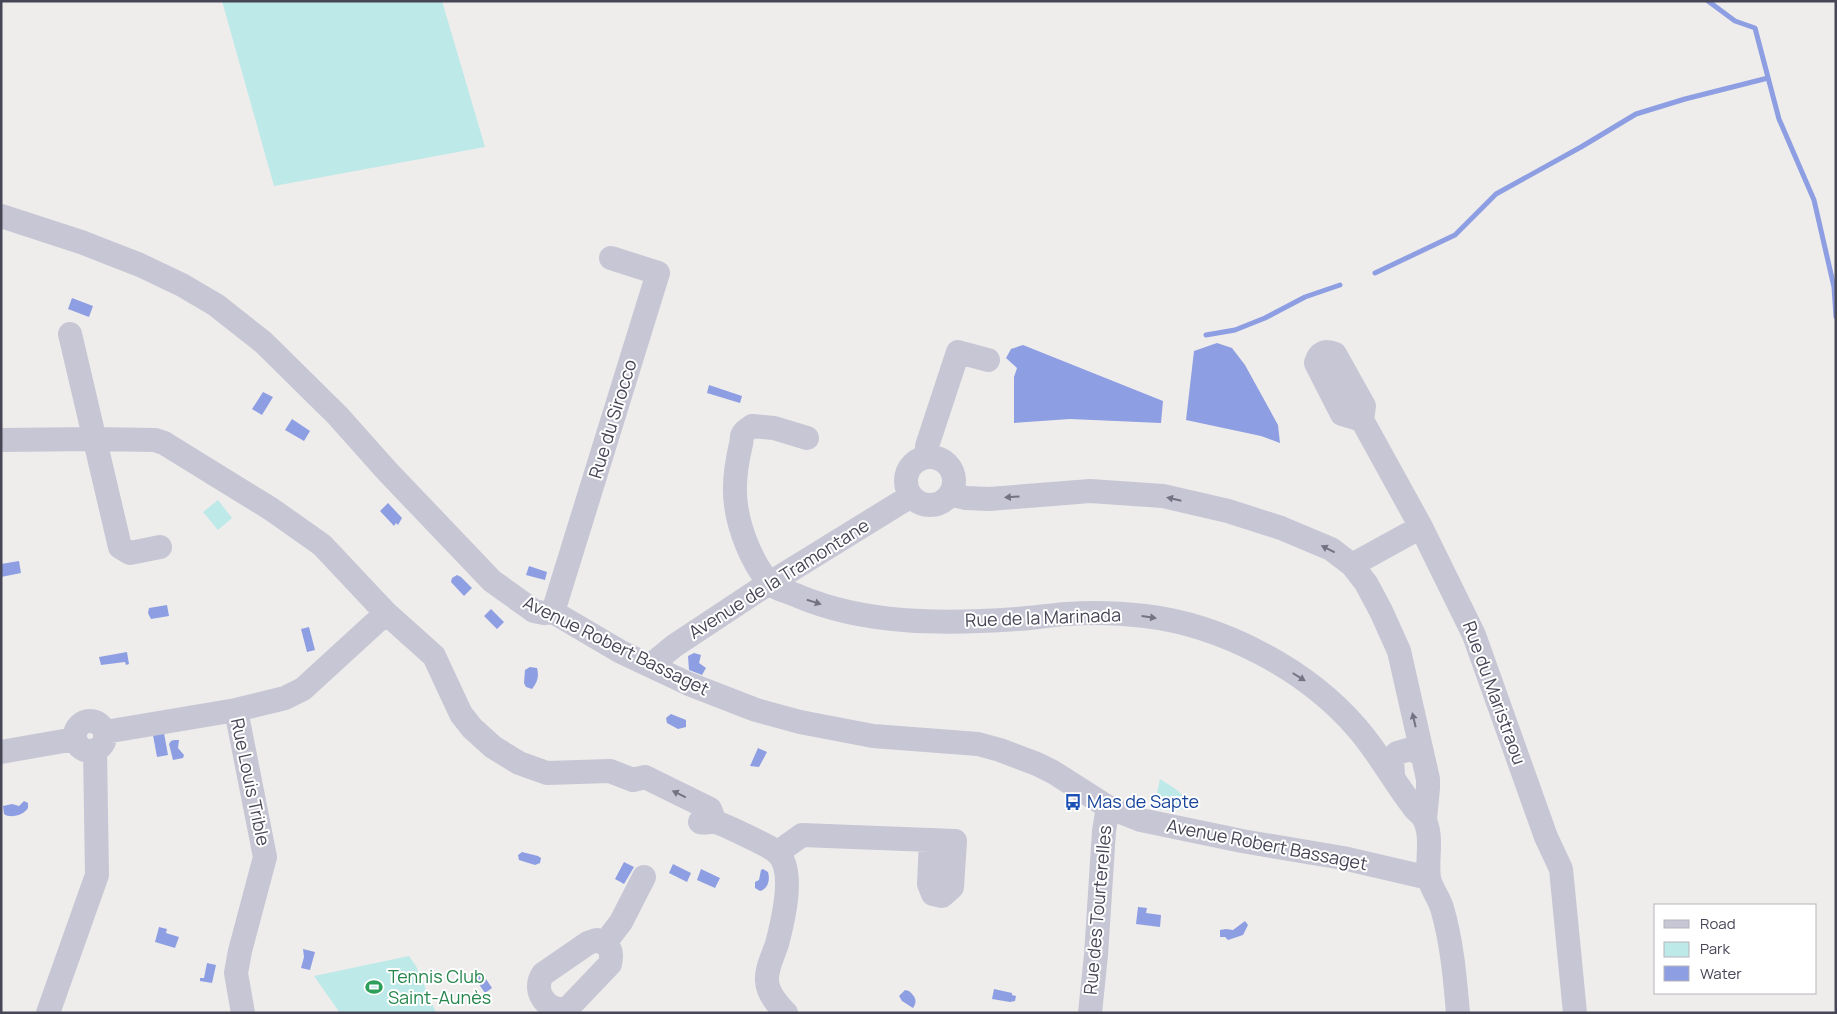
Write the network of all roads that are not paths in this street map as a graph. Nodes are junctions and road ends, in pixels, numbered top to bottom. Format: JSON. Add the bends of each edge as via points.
{"nodes":[{"id":1,"x":1,"y":216,"type":"edge"},
{"id":2,"x":610,"y":258,"type":"dead end"},
{"id":3,"x":70,"y":334,"type":"dead end"},
{"id":4,"x":988,"y":360,"type":"dead end"},
{"id":5,"x":1362,"y":420,"type":"dead end"},
{"id":6,"x":807,"y":438,"type":"dead end"},
{"id":7,"x":94,"y":439,"type":"junction"},
{"id":8,"x":1,"y":440,"type":"edge"},
{"id":9,"x":928,"y":457,"type":"junction"},
{"id":10,"x":950,"y":494,"type":"junction"},
{"id":11,"x":910,"y":496,"type":"junction"},
{"id":12,"x":1421,"y":527,"type":"junction"},
{"id":13,"x":160,"y":547,"type":"dead end"},
{"id":14,"x":1352,"y":565,"type":"junction"},
{"id":15,"x":769,"y":584,"type":"junction"},
{"id":16,"x":553,"y":612,"type":"junction"},
{"id":17,"x":386,"y":613,"type":"junction"},
{"id":18,"x":650,"y":665,"type":"junction"},
{"id":19,"x":236,"y":710,"type":"junction"},
{"id":20,"x":92,"y":740,"type":"junction"},
{"id":21,"x":1,"y":752,"type":"edge"},
{"id":22,"x":1422,"y":755,"type":"junction"},
{"id":23,"x":1393,"y":775,"type":"junction"},
{"id":24,"x":1108,"y":807,"type":"junction"},
{"id":25,"x":1425,"y":819,"type":"junction"},
{"id":26,"x":931,"y":840,"type":"dead end"},
{"id":27,"x":777,"y":853,"type":"junction"},
{"id":28,"x":644,"y":877,"type":"dead end"},
{"id":29,"x":1429,"y":878,"type":"junction"},
{"id":30,"x":605,"y":943,"type":"junction"},
{"id":31,"x":562,"y":1011,"type":"edge"},
{"id":32,"x":48,"y":1013,"type":"edge"},
{"id":33,"x":243,"y":1013,"type":"edge"},
{"id":34,"x":786,"y":1013,"type":"edge"},
{"id":35,"x":1090,"y":1013,"type":"edge"},
{"id":36,"x":1458,"y":1013,"type":"edge"},
{"id":37,"x":1575,"y":1013,"type":"edge"}],
"edges":[{"from":1,"to":16,"type":"street","name":"Avenue Robert Bassaget","via":[[140,265],[216,305],[263,342],[338,416],[492,581],[534,611]]},
{"from":2,"to":16,"type":"street","name":"Rue du Sirocco","via":[[658,273]]},
{"from":3,"to":7,"type":"street"},
{"from":4,"to":9,"type":"street","via":[[958,352],[927,446]]},
{"from":5,"to":12,"type":"street","name":"Rue du Maristraou"},
{"from":6,"to":15,"type":"street","via":[[774,428],[752,426],[743,433],[734,492],[738,519],[749,550]]},
{"from":7,"to":8,"type":"street"},
{"from":7,"to":13,"type":"street","via":[[120,547],[130,554]]},
{"from":7,"to":17,"type":"street","via":[[164,443],[271,509],[322,545]]},
{"from":9,"to":10,"type":"street","via":[[943,460],[952,472],[954,480]]},
{"from":9,"to":11,"type":"street","via":[[920,458],[908,470],[905,483]]},
{"from":10,"to":11,"type":"street","via":[[945,500],[931,505],[923,505]]},
{"from":14,"to":10,"type":"street","one_way":true,"via":[[1331,549],[1280,528],[1228,511],[1163,496],[1090,491],[989,499]]},
{"from":11,"to":15,"type":"street","name":"Avenue de la Tramontane"},
{"from":12,"to":14,"type":"street"},
{"from":12,"to":37,"type":"street","name":"Rue du Maristraou","via":[[1474,635],[1546,837],[1561,870]]},
{"from":22,"to":14,"type":"street","one_way":true,"via":[[1399,651],[1366,583]]},
{"from":15,"to":18,"type":"street","name":"Avenue de la Tramontane"},
{"from":15,"to":23,"type":"street","name":"Rue de la Marinada","one_way":true,"via":[[810,601],[863,615],[920,622],[1092,613],[1167,619],[1200,628],[1251,648],[1310,684],[1357,728]]},
{"from":16,"to":18,"type":"street","name":"Avenue Robert Bassaget"},
{"from":17,"to":19,"type":"street","via":[[303,689],[285,698]]},
{"from":17,"to":27,"type":"street","via":[[434,656],[461,714],[472,728],[493,747],[519,763],[547,773],[610,771],[633,780],[638,792],[703,824],[715,822]]},
{"from":18,"to":24,"type":"street","name":"Avenue Robert Bassaget","via":[[721,697],[800,722],[873,736],[978,744],[1000,750],[1053,772]]},
{"from":19,"to":20,"type":"street","name":"Rue Louis Trible"},
{"from":19,"to":33,"type":"street","name":"Rue Louis Trible","via":[[265,858],[236,973]]},
{"from":20,"to":21,"type":"street","name":"Rue Louis Trible"},
{"from":20,"to":32,"type":"street","via":[[97,875]]},
{"from":22,"to":23,"type":"street","via":[[1411,749],[1397,753],[1392,759]]},
{"from":22,"to":25,"type":"street","via":[[1428,788]]},
{"from":23,"to":25,"type":"street","name":"Rue de la Marinada","via":[[1412,806]]},
{"from":24,"to":29,"type":"street","name":"Avenue Robert Bassaget","via":[[1164,826],[1343,858]]},
{"from":24,"to":35,"type":"street","name":"Rue des Tourterelles"},
{"from":25,"to":29,"type":"street","via":[[1430,846]]},
{"from":26,"to":27,"type":"street","via":[[802,835]]},
{"from":27,"to":34,"type":"street","via":[[788,880],[767,982],[777,1005]]},
{"from":28,"to":30,"type":"street","via":[[621,922]]},
{"from":29,"to":36,"type":"street","via":[[1441,904],[1448,934]]},
{"from":30,"to":31,"type":"street","via":[[612,956],[610,964],[573,1004]]},
{"from":30,"to":31,"type":"street","via":[[597,940],[588,943],[540,977],[538,989],[543,1000]]}]}
